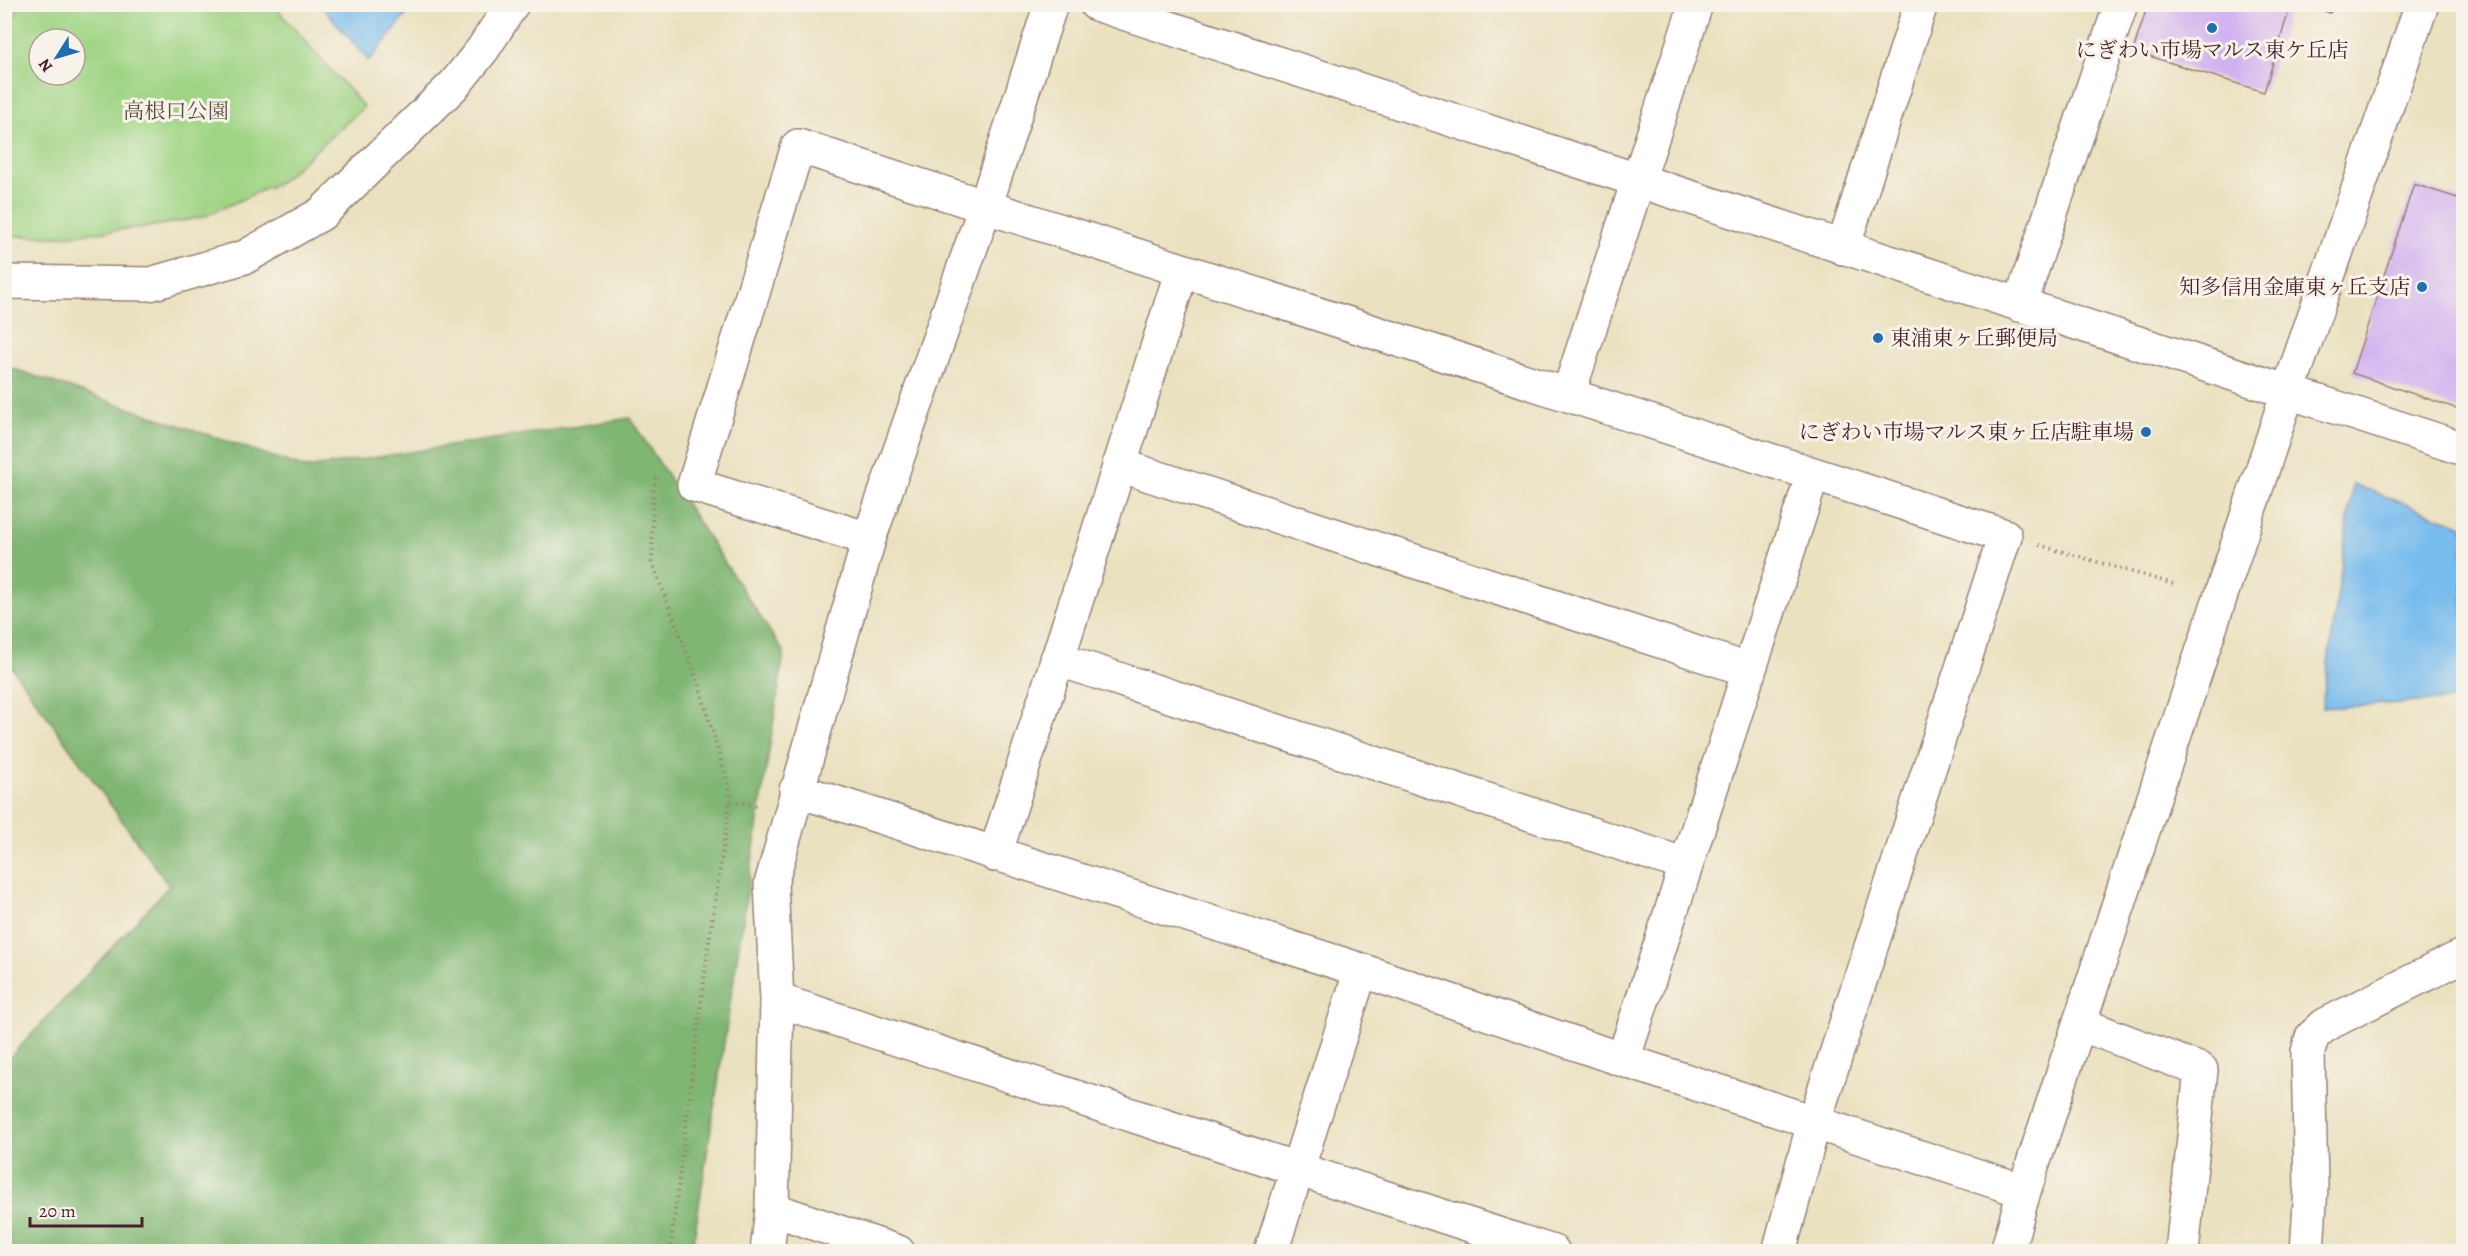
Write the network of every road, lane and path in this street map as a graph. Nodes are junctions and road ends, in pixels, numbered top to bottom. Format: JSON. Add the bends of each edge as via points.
{"nodes":[{"id":1,"x":512,"y":4,"type":"edge"},
{"id":2,"x":1051,"y":4,"type":"edge"},
{"id":3,"x":1096,"y":4,"type":"edge"},
{"id":4,"x":1696,"y":4,"type":"edge"},
{"id":5,"x":1921,"y":4,"type":"edge"},
{"id":6,"x":2121,"y":4,"type":"edge"},
{"id":7,"x":2422,"y":4,"type":"edge"},
{"id":8,"x":1638,"y":181,"type":"junction"},
{"id":9,"x":985,"y":207,"type":"junction"},
{"id":10,"x":1843,"y":248,"type":"junction"},
{"id":11,"x":1182,"y":270,"type":"junction"},
{"id":12,"x":4,"y":282,"type":"edge"},
{"id":13,"x":2020,"y":305,"type":"junction"},
{"id":14,"x":2288,"y":392,"type":"junction"},
{"id":15,"x":1568,"y":395,"type":"junction"},
{"id":16,"x":2463,"y":449,"type":"edge"},
{"id":17,"x":1119,"y":465,"type":"junction"},
{"id":18,"x":1813,"y":474,"type":"junction"},
{"id":19,"x":694,"y":485,"type":"junction"},
{"id":20,"x":2006,"y":536,"type":"junction"},
{"id":21,"x":869,"y":539,"type":"junction"},
{"id":22,"x":2177,"y":585,"type":"dead end"},
{"id":23,"x":1057,"y":659,"type":"junction"},
{"id":24,"x":1749,"y":670,"type":"junction"},
{"id":25,"x":730,"y":801,"type":"junction"},
{"id":26,"x":793,"y":801,"type":"junction"},
{"id":27,"x":994,"y":855,"type":"junction"},
{"id":28,"x":1686,"y":865,"type":"junction"},
{"id":29,"x":2463,"y":955,"type":"edge"},
{"id":30,"x":1361,"y":970,"type":"junction"},
{"id":31,"x":777,"y":1000,"type":"junction"},
{"id":32,"x":2080,"y":1024,"type":"junction"},
{"id":33,"x":1623,"y":1060,"type":"junction"},
{"id":34,"x":1814,"y":1122,"type":"junction"},
{"id":35,"x":1297,"y":1168,"type":"junction"},
{"id":36,"x":2024,"y":1191,"type":"junction"},
{"id":37,"x":772,"y":1209,"type":"junction"},
{"id":38,"x":670,"y":1251,"type":"edge"},
{"id":39,"x":767,"y":1251,"type":"edge"},
{"id":40,"x":898,"y":1251,"type":"edge"},
{"id":41,"x":1271,"y":1251,"type":"edge"},
{"id":42,"x":1553,"y":1251,"type":"edge"},
{"id":43,"x":1779,"y":1251,"type":"edge"},
{"id":44,"x":2007,"y":1251,"type":"edge"},
{"id":45,"x":2182,"y":1251,"type":"edge"},
{"id":46,"x":2307,"y":1251,"type":"edge"}],
"edges":[{"from":1,"to":12,"type":"street","via":[[455,84],[321,214],[245,257],[150,284]]},
{"from":2,"to":9,"type":"street"},
{"from":3,"to":8,"type":"street"},
{"from":4,"to":8,"type":"street"},
{"from":5,"to":10,"type":"street"},
{"from":6,"to":13,"type":"street"},
{"from":7,"to":14,"type":"street"},
{"from":8,"to":10,"type":"street"},
{"from":8,"to":15,"type":"street"},
{"from":9,"to":11,"type":"street"},
{"from":9,"to":19,"type":"street","via":[[798,146]]},
{"from":9,"to":21,"type":"street"},
{"from":10,"to":13,"type":"street"},
{"from":11,"to":15,"type":"street"},
{"from":11,"to":17,"type":"street"},
{"from":13,"to":14,"type":"street"},
{"from":14,"to":16,"type":"street"},
{"from":14,"to":32,"type":"street"},
{"from":15,"to":18,"type":"street"},
{"from":17,"to":23,"type":"street"},
{"from":17,"to":24,"type":"street"},
{"from":18,"to":20,"type":"street"},
{"from":18,"to":24,"type":"street"},
{"from":19,"to":21,"type":"street"},
{"from":19,"to":25,"type":"path","via":[[658,474],[653,491],[652,562],[699,685]]},
{"from":20,"to":22,"type":"path"},
{"from":20,"to":34,"type":"street"},
{"from":21,"to":26,"type":"street"},
{"from":23,"to":27,"type":"street"},
{"from":23,"to":28,"type":"street"},
{"from":24,"to":28,"type":"street"},
{"from":25,"to":26,"type":"path"},
{"from":25,"to":38,"type":"path"},
{"from":26,"to":27,"type":"street"},
{"from":26,"to":31,"type":"street","via":[[771,884]]},
{"from":27,"to":30,"type":"street"},
{"from":28,"to":33,"type":"street"},
{"from":29,"to":46,"type":"street","via":[[2325,1025],[2312,1037],[2308,1052],[2311,1186]]},
{"from":30,"to":33,"type":"street"},
{"from":30,"to":35,"type":"street"},
{"from":31,"to":35,"type":"street"},
{"from":31,"to":37,"type":"street"},
{"from":32,"to":36,"type":"street"},
{"from":32,"to":45,"type":"street","via":[[2201,1070]]},
{"from":33,"to":34,"type":"street"},
{"from":34,"to":36,"type":"street"},
{"from":34,"to":43,"type":"street"},
{"from":35,"to":41,"type":"street"},
{"from":35,"to":42,"type":"street"},
{"from":36,"to":44,"type":"street"},
{"from":37,"to":39,"type":"street"},
{"from":37,"to":40,"type":"street"}]}
